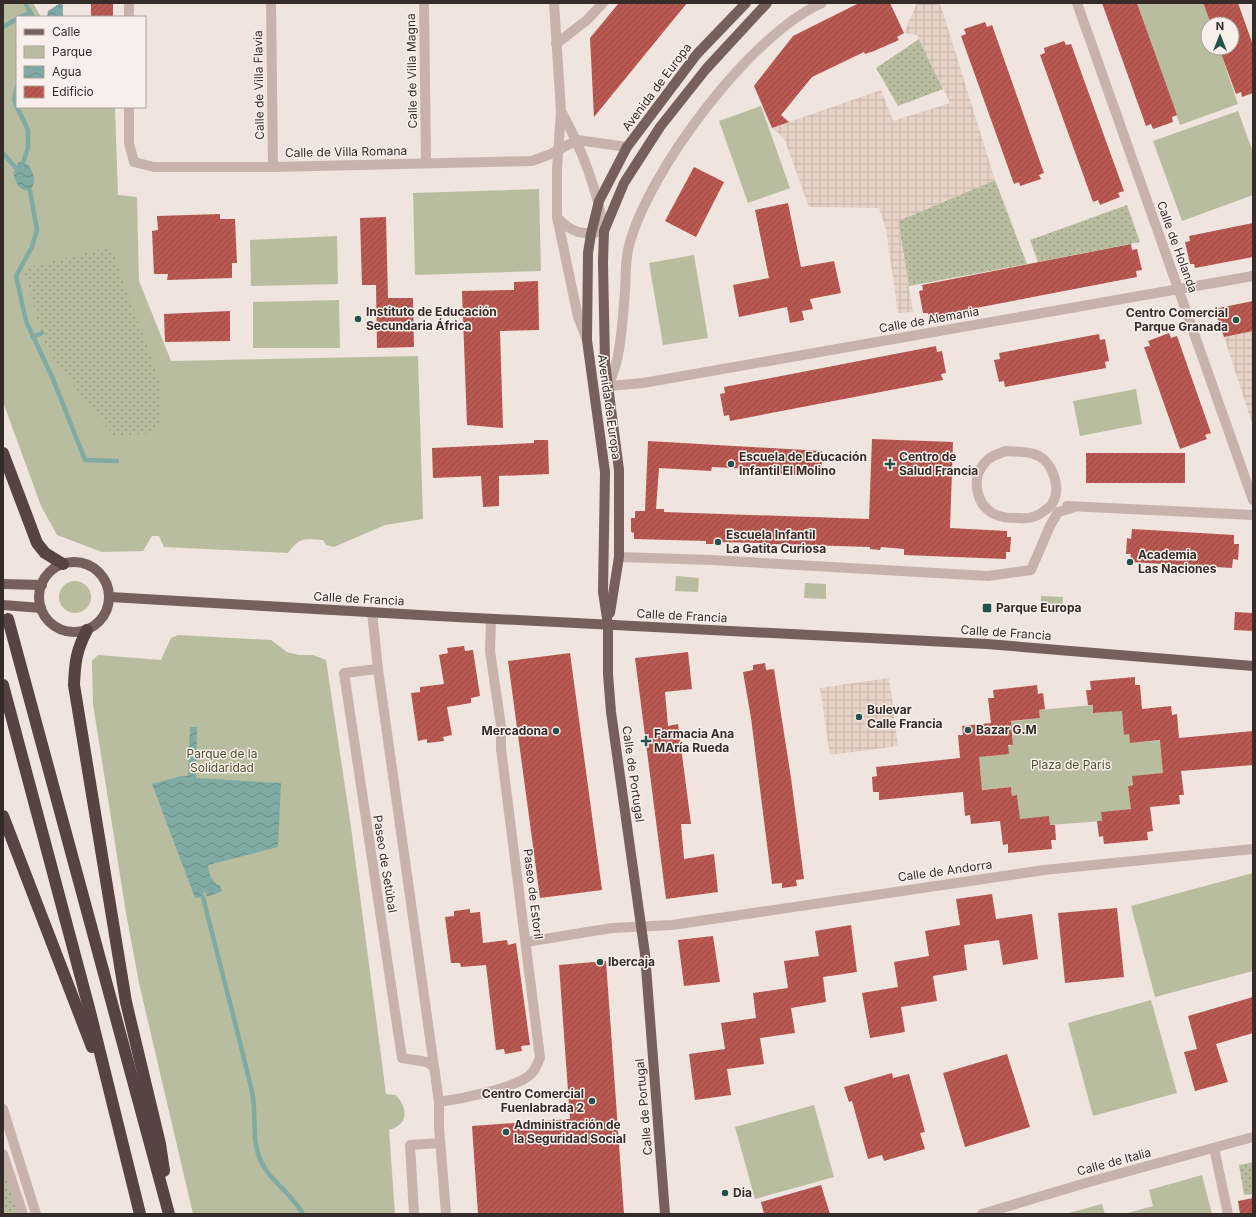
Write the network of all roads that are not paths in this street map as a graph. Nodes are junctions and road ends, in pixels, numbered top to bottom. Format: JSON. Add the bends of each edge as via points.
{"nodes":[{"id":1,"x":129,"y":3,"type":"edge"},
{"id":2,"x":271,"y":3,"type":"edge"},
{"id":3,"x":424,"y":3,"type":"edge"},
{"id":4,"x":554,"y":3,"type":"edge"},
{"id":5,"x":602,"y":3,"type":"edge"},
{"id":6,"x":746,"y":3,"type":"edge"},
{"id":7,"x":767,"y":3,"type":"edge"},
{"id":8,"x":822,"y":3,"type":"edge"},
{"id":9,"x":1077,"y":3,"type":"edge"},
{"id":10,"x":129,"y":16,"type":"edge"},
{"id":11,"x":556,"y":44,"type":"junction"},
{"id":12,"x":129,"y":108,"type":"edge"},
{"id":13,"x":561,"y":111,"type":"junction"},
{"id":14,"x":577,"y":140,"type":"junction"},
{"id":15,"x":628,"y":147,"type":"junction"},
{"id":16,"x":557,"y":150,"type":"junction"},
{"id":17,"x":426,"y":163,"type":"junction"},
{"id":18,"x":273,"y":166,"type":"junction"},
{"id":19,"x":599,"y":201,"type":"junction"},
{"id":20,"x":557,"y":217,"type":"junction"},
{"id":21,"x":604,"y":231,"type":"junction"},
{"id":22,"x":591,"y":234,"type":"junction"},
{"id":23,"x":1253,"y":276,"type":"edge"},
{"id":24,"x":1178,"y":289,"type":"junction"},
{"id":25,"x":587,"y":340,"type":"junction"},
{"id":26,"x":608,"y":386,"type":"junction"},
{"id":27,"x":3,"y":453,"type":"edge"},
{"id":28,"x":1253,"y":500,"type":"edge"},
{"id":29,"x":1053,"y":502,"type":"junction"},
{"id":30,"x":1072,"y":508,"type":"junction"},
{"id":31,"x":1253,"y":515,"type":"edge"},
{"id":32,"x":619,"y":557,"type":"junction"},
{"id":33,"x":63,"y":564,"type":"junction"},
{"id":34,"x":3,"y":584,"type":"edge"},
{"id":35,"x":42,"y":585,"type":"junction"},
{"id":36,"x":110,"y":597,"type":"junction"},
{"id":37,"x":3,"y":606,"type":"edge"},
{"id":38,"x":41,"y":608,"type":"junction"},
{"id":39,"x":372,"y":612,"type":"junction"},
{"id":40,"x":8,"y":619,"type":"dead end"},
{"id":41,"x":491,"y":619,"type":"junction"},
{"id":42,"x":608,"y":625,"type":"junction"},
{"id":43,"x":87,"y":630,"type":"junction"},
{"id":44,"x":1253,"y":666,"type":"edge"},
{"id":45,"x":378,"y":669,"type":"junction"},
{"id":46,"x":3,"y":685,"type":"edge"},
{"id":47,"x":3,"y":816,"type":"edge"},
{"id":48,"x":1253,"y":849,"type":"edge"},
{"id":49,"x":642,"y":926,"type":"junction"},
{"id":50,"x":526,"y":942,"type":"junction"},
{"id":51,"x":434,"y":1067,"type":"junction"},
{"id":52,"x":439,"y":1102,"type":"junction"},
{"id":53,"x":115,"y":1108,"type":"junction"},
{"id":54,"x":3,"y":1109,"type":"edge"},
{"id":55,"x":1253,"y":1137,"type":"edge"},
{"id":56,"x":440,"y":1143,"type":"junction"},
{"id":57,"x":1214,"y":1148,"type":"junction"},
{"id":58,"x":3,"y":1154,"type":"edge"},
{"id":59,"x":23,"y":1214,"type":"edge"},
{"id":60,"x":36,"y":1214,"type":"edge"},
{"id":61,"x":140,"y":1214,"type":"edge"},
{"id":62,"x":170,"y":1214,"type":"edge"},
{"id":63,"x":414,"y":1214,"type":"edge"},
{"id":64,"x":446,"y":1214,"type":"edge"},
{"id":65,"x":666,"y":1214,"type":"edge"},
{"id":66,"x":982,"y":1214,"type":"edge"},
{"id":67,"x":1228,"y":1214,"type":"edge"}],
"edges":[{"from":1,"to":10,"type":"street"},
{"from":2,"to":18,"type":"street","name":"Calle de Villa Flavia"},
{"from":3,"to":17,"type":"street","name":"Calle de Villa Magna"},
{"from":4,"to":11,"type":"street"},
{"from":5,"to":11,"type":"street","via":[[587,20]]},
{"from":6,"to":15,"type":"main road","name":"Avenida de Europa","via":[[697,54]]},
{"from":7,"to":21,"type":"main road","name":"Avenida de Europa","via":[[706,69],[660,128],[624,184]]},
{"from":8,"to":26,"type":"street","name":"Avenida de Europa","via":[[810,8],[774,35],[734,74],[681,141],[649,196],[628,247],[617,360]]},
{"from":9,"to":24,"type":"street","name":"Calle de Holanda"},
{"from":11,"to":13,"type":"street"},
{"from":12,"to":18,"type":"street","name":"Calle de Villa Romana","via":[[129,143],[134,162],[154,167]]},
{"from":13,"to":14,"type":"street"},
{"from":13,"to":16,"type":"street"},
{"from":14,"to":15,"type":"street"},
{"from":14,"to":16,"type":"street","name":"Calle de Villa Romana"},
{"from":14,"to":19,"type":"street"},
{"from":15,"to":19,"type":"main road","name":"Avenida de Europa"},
{"from":16,"to":17,"type":"street","name":"Calle de Villa Romana","via":[[532,161]]},
{"from":16,"to":20,"type":"street"},
{"from":17,"to":18,"type":"street","name":"Calle de Villa Romana"},
{"from":19,"to":21,"type":"street"},
{"from":19,"to":22,"type":"main road","name":"Avenida de Europa"},
{"from":20,"to":22,"type":"street","via":[[573,230]]},
{"from":20,"to":25,"type":"street","via":[[578,317]]},
{"from":21,"to":22,"type":"street"},
{"from":21,"to":26,"type":"main road","name":"Avenida de Europa","via":[[605,363]]},
{"from":22,"to":25,"type":"main road","name":"Avenida de Europa","via":[[588,253]]},
{"from":23,"to":24,"type":"street","name":"Calle de Alemania"},
{"from":24,"to":26,"type":"street","name":"Calle de Alemania","via":[[643,383]]},
{"from":24,"to":28,"type":"street","name":"Calle de Holanda"},
{"from":25,"to":42,"type":"main road","name":"Avenida de Europa","via":[[605,472],[603,592]]},
{"from":26,"to":32,"type":"main road","name":"Avenida de Europa","via":[[619,470]]},
{"from":27,"to":33,"type":"highway","via":[[37,543],[45,553]]},
{"from":29,"to":29,"type":"street","via":[[1056,488],[1054,476],[1044,461],[1029,452],[1006,451],[993,455],[983,464],[977,477],[977,490],[982,503],[992,513],[1004,518],[1030,519]]},
{"from":29,"to":30,"type":"street"},
{"from":30,"to":31,"type":"street"},
{"from":30,"to":32,"type":"street","via":[[1058,512],[1031,570],[988,576]]},
{"from":32,"to":42,"type":"main road","name":"Avenida de Europa"},
{"from":33,"to":35,"type":"main road","via":[[46,576]]},
{"from":33,"to":36,"type":"main road","via":[[76,562],[100,573],[107,584]]},
{"from":34,"to":35,"type":"main road"},
{"from":35,"to":38,"type":"main road","via":[[39,597]]},
{"from":36,"to":39,"type":"main road","name":"Calle de Francia"},
{"from":36,"to":43,"type":"main road","via":[[104,617]]},
{"from":37,"to":38,"type":"main road"},
{"from":38,"to":43,"type":"main road","via":[[46,618],[64,631],[76,633]]},
{"from":39,"to":41,"type":"main road","name":"Calle de Francia"},
{"from":39,"to":45,"type":"street","name":"Paseo de Setúbal"},
{"from":40,"to":62,"type":"highway"},
{"from":41,"to":42,"type":"main road","name":"Calle de Francia"},
{"from":41,"to":50,"type":"street","name":"Paseo de Estoril","via":[[490,652]]},
{"from":42,"to":44,"type":"main road","name":"Calle de Francia","via":[[987,644]]},
{"from":42,"to":49,"type":"main road","name":"Calle de Portugal","via":[[611,712]]},
{"from":43,"to":62,"type":"highway","via":[[78,646],[74,685],[126,1002],[160,1144]]},
{"from":45,"to":51,"type":"street","name":"Paseo de Setúbal"},
{"from":45,"to":51,"type":"street","name":"Paseo de Setúbal","via":[[344,673],[402,1058],[427,1062]]},
{"from":46,"to":53,"type":"highway"},
{"from":47,"to":53,"type":"highway"},
{"from":48,"to":49,"type":"street","name":"Calle de Andorra","via":[[1044,870],[672,924]]},
{"from":49,"to":50,"type":"street","via":[[612,928]]},
{"from":49,"to":65,"type":"main road","name":"Calle de Portugal"},
{"from":50,"to":52,"type":"street","name":"Paseo de Estoril","via":[[540,1058],[532,1073],[519,1081],[474,1097]]},
{"from":51,"to":52,"type":"street","name":"Paseo de Setúbal"},
{"from":52,"to":56,"type":"street","name":"Paseo de Setúbal"},
{"from":53,"to":61,"type":"highway"},
{"from":54,"to":60,"type":"street"},
{"from":55,"to":57,"type":"street","name":"Calle de Italia"},
{"from":56,"to":63,"type":"street","via":[[410,1145]]},
{"from":56,"to":64,"type":"street","name":"Paseo de Setúbal"},
{"from":57,"to":66,"type":"street","name":"Calle de Italia"},
{"from":57,"to":67,"type":"street"},
{"from":58,"to":59,"type":"street"}]}
